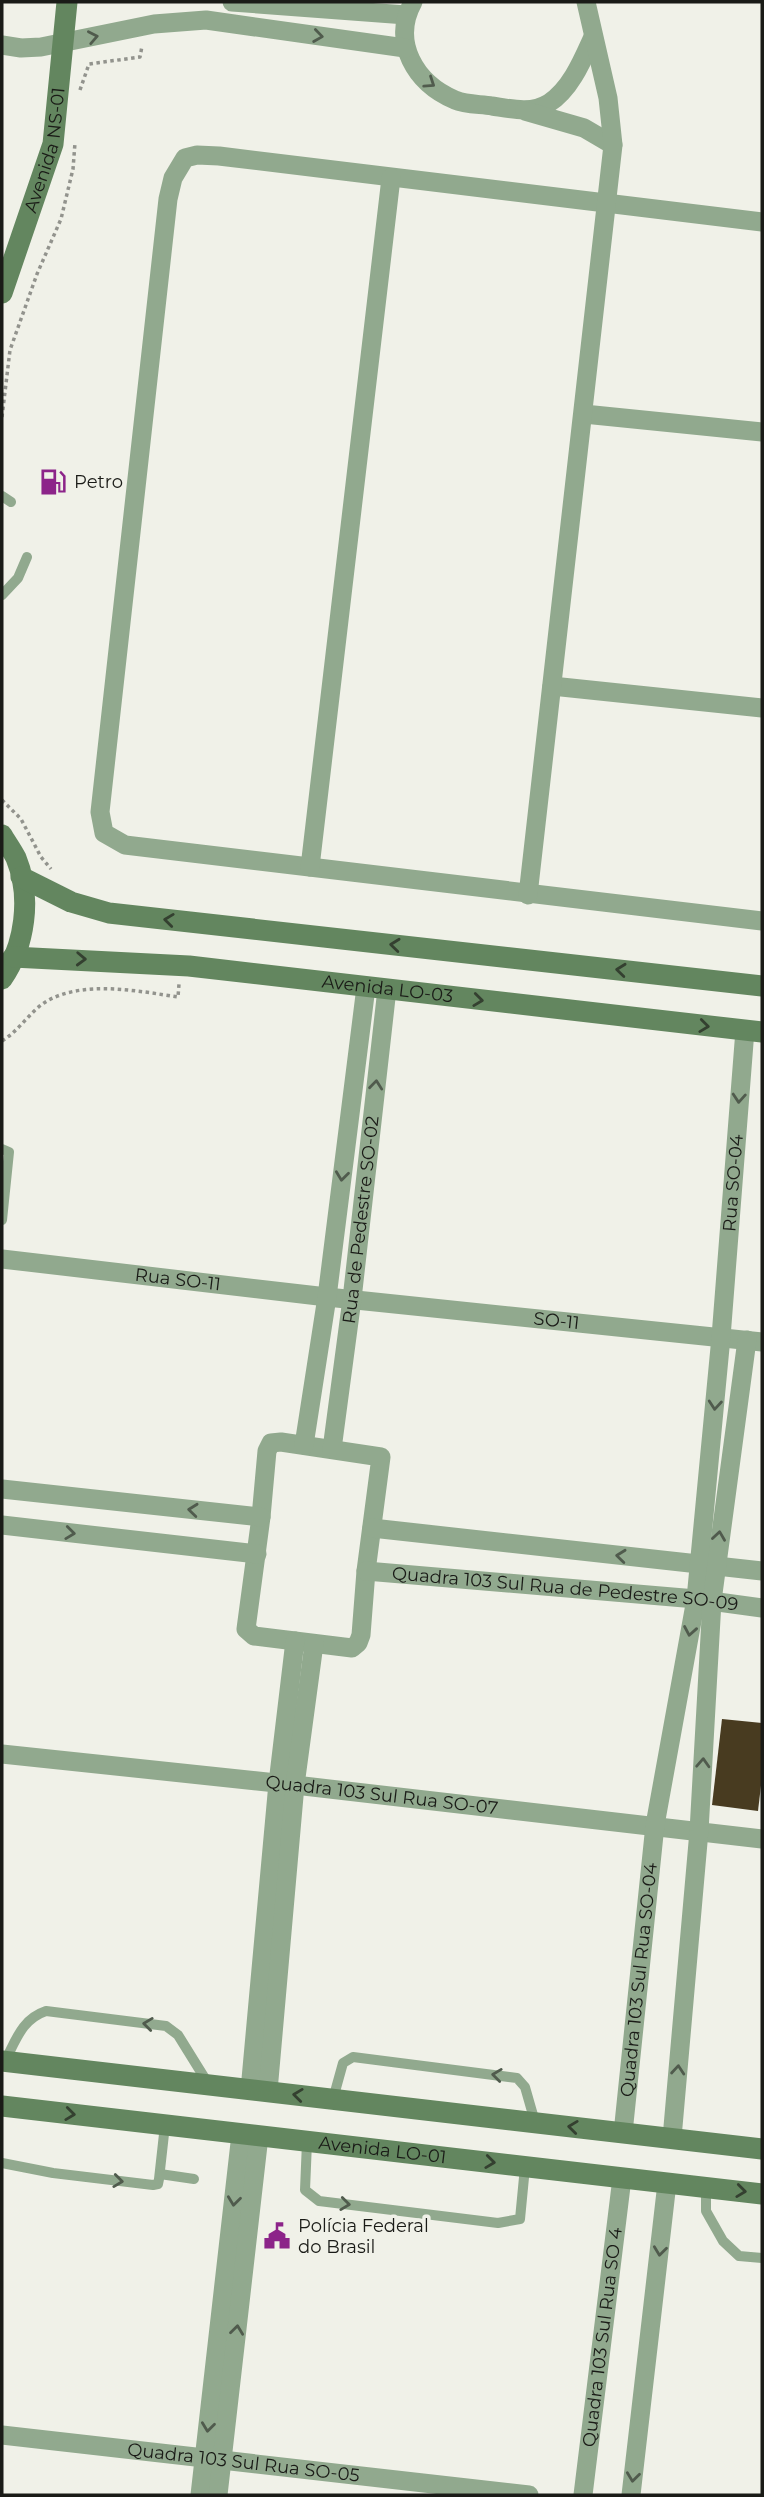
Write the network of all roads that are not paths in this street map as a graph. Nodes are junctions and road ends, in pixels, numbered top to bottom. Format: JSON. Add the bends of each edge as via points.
{"nodes":[{"id":1,"x":67,"y":2,"type":"edge"},
{"id":2,"x":232,"y":2,"type":"edge"},
{"id":3,"x":583,"y":6,"type":"edge"},
{"id":4,"x":409,"y":9,"type":"edge"},
{"id":5,"x":593,"y":37,"type":"junction"},
{"id":6,"x":64,"y":42,"type":"junction"},
{"id":7,"x":2,"y":45,"type":"edge"},
{"id":8,"x":405,"y":48,"type":"junction"},
{"id":9,"x":524,"y":111,"type":"junction"},
{"id":10,"x":613,"y":145,"type":"junction"},
{"id":11,"x":391,"y":178,"type":"junction"},
{"id":12,"x":606,"y":201,"type":"junction"},
{"id":13,"x":762,"y":222,"type":"edge"},
{"id":14,"x":2,"y":293,"type":"edge"},
{"id":15,"x":584,"y":414,"type":"junction"},
{"id":16,"x":762,"y":432,"type":"edge"},
{"id":17,"x":27,"y":557,"type":"dead end"},
{"id":18,"x":2,"y":595,"type":"edge"},
{"id":19,"x":552,"y":686,"type":"junction"},
{"id":20,"x":762,"y":708,"type":"edge"},
{"id":21,"x":2,"y":835,"type":"edge"},
{"id":22,"x":310,"y":867,"type":"junction"},
{"id":23,"x":20,"y":877,"type":"junction"},
{"id":24,"x":528,"y":895,"type":"junction"},
{"id":25,"x":762,"y":921,"type":"edge"},
{"id":26,"x":13,"y":957,"type":"junction"},
{"id":27,"x":2,"y":979,"type":"edge"},
{"id":28,"x":762,"y":986,"type":"edge"},
{"id":29,"x":377,"y":988,"type":"junction"},
{"id":30,"x":753,"y":1031,"type":"edge"},
{"id":31,"x":2,"y":1149,"type":"edge"},
{"id":32,"x":3,"y":1196,"type":"edge"},
{"id":33,"x":2,"y":1220,"type":"edge"},
{"id":34,"x":2,"y":1259,"type":"edge"},
{"id":35,"x":327,"y":1297,"type":"junction"},
{"id":36,"x":352,"y":1299,"type":"junction"},
{"id":37,"x":721,"y":1337,"type":"junction"},
{"id":38,"x":758,"y":1338,"type":"edge"},
{"id":39,"x":304,"y":1445,"type":"junction"},
{"id":40,"x":332,"y":1449,"type":"junction"},
{"id":41,"x":2,"y":1489,"type":"edge"},
{"id":42,"x":261,"y":1517,"type":"junction"},
{"id":43,"x":2,"y":1525,"type":"edge"},
{"id":44,"x":372,"y":1528,"type":"junction"},
{"id":45,"x":257,"y":1554,"type":"junction"},
{"id":46,"x":708,"y":1565,"type":"junction"},
{"id":47,"x":366,"y":1571,"type":"junction"},
{"id":48,"x":762,"y":1571,"type":"edge"},
{"id":49,"x":704,"y":1600,"type":"junction"},
{"id":50,"x":762,"y":1608,"type":"edge"},
{"id":51,"x":304,"y":1642,"type":"junction"},
{"id":52,"x":2,"y":1754,"type":"edge"},
{"id":53,"x":287,"y":1784,"type":"junction"},
{"id":54,"x":655,"y":1825,"type":"junction"},
{"id":55,"x":699,"y":1831,"type":"junction"},
{"id":56,"x":762,"y":1839,"type":"edge"},
{"id":57,"x":3,"y":2061,"type":"edge"},
{"id":58,"x":209,"y":2085,"type":"junction"},
{"id":59,"x":259,"y":2090,"type":"junction"},
{"id":60,"x":333,"y":2099,"type":"junction"},
{"id":61,"x":2,"y":2106,"type":"edge"},
{"id":62,"x":535,"y":2122,"type":"junction"},
{"id":63,"x":165,"y":2125,"type":"junction"},
{"id":64,"x":623,"y":2133,"type":"junction"},
{"id":65,"x":250,"y":2135,"type":"junction"},
{"id":66,"x":672,"y":2138,"type":"junction"},
{"id":67,"x":307,"y":2141,"type":"junction"},
{"id":68,"x":760,"y":2145,"type":"edge"},
{"id":69,"x":2,"y":2163,"type":"edge"},
{"id":70,"x":525,"y":2166,"type":"junction"},
{"id":71,"x":160,"y":2174,"type":"junction"},
{"id":72,"x":622,"y":2178,"type":"junction"},
{"id":73,"x":194,"y":2179,"type":"dead end"},
{"id":74,"x":667,"y":2183,"type":"junction"},
{"id":75,"x":706,"y":2187,"type":"junction"},
{"id":76,"x":762,"y":2194,"type":"edge"},
{"id":77,"x":762,"y":2258,"type":"edge"},
{"id":78,"x":2,"y":2435,"type":"edge"},
{"id":79,"x":213,"y":2459,"type":"junction"},
{"id":80,"x":200,"y":2495,"type":"edge"},
{"id":81,"x":218,"y":2495,"type":"edge"},
{"id":82,"x":529,"y":2495,"type":"edge"},
{"id":83,"x":583,"y":2495,"type":"edge"},
{"id":84,"x":631,"y":2495,"type":"edge"}],
"edges":[{"from":1,"to":6,"type":"street","name":"Avenida NS-01"},
{"from":2,"to":4,"type":"street"},
{"from":3,"to":5,"type":"street"},
{"from":4,"to":8,"type":"street"},
{"from":5,"to":9,"type":"street","via":[[579,67],[556,97]]},
{"from":5,"to":10,"type":"street","via":[[608,98]]},
{"from":6,"to":7,"type":"street","via":[[21,48]]},
{"from":6,"to":8,"type":"street","one_way":true,"via":[[144,26],[206,20]]},
{"from":6,"to":14,"type":"street","name":"Avenida NS-01","via":[[53,144]]},
{"from":8,"to":9,"type":"street","one_way":true,"via":[[421,77],[456,101]]},
{"from":9,"to":10,"type":"street","via":[[584,128]]},
{"from":10,"to":12,"type":"street"},
{"from":11,"to":12,"type":"street"},
{"from":11,"to":22,"type":"street"},
{"from":11,"to":22,"type":"street","via":[[197,155],[185,158],[168,199],[101,793],[102,828],[125,845]]},
{"from":12,"to":13,"type":"street"},
{"from":12,"to":15,"type":"street"},
{"from":15,"to":16,"type":"street"},
{"from":15,"to":19,"type":"street"},
{"from":17,"to":18,"type":"lane","via":[[18,578]]},
{"from":19,"to":20,"type":"street"},
{"from":19,"to":24,"type":"street"},
{"from":21,"to":23,"type":"street"},
{"from":22,"to":24,"type":"street"},
{"from":23,"to":26,"type":"street","via":[[25,899],[21,940]]},
{"from":28,"to":23,"type":"street","one_way":true,"via":[[109,912],[71,902]]},
{"from":24,"to":25,"type":"street"},
{"from":26,"to":27,"type":"street"},
{"from":26,"to":29,"type":"street","name":"Avenida LO-03","one_way":true,"via":[[182,965]]},
{"from":29,"to":30,"type":"street","name":"Avenida LO-03","one_way":true},
{"from":29,"to":35,"type":"street","name":"Rua de Pedestre SO-02","one_way":true},
{"from":36,"to":29,"type":"street","name":"Rua de Pedestre SO-02","one_way":true},
{"from":30,"to":37,"type":"street","name":"Rua SO-04","one_way":true},
{"from":31,"to":32,"type":"lane","via":[[9,1152]]},
{"from":32,"to":33,"type":"lane"},
{"from":34,"to":35,"type":"street","name":"Rua SO-11"},
{"from":35,"to":36,"type":"street","name":"Rua SO-11"},
{"from":35,"to":39,"type":"street","name":"Rua de Pedestre SO-02"},
{"from":36,"to":37,"type":"street","name":"SO-11"},
{"from":36,"to":40,"type":"street","name":"Rua de Pedestre SO-02"},
{"from":37,"to":38,"type":"street","name":"SO-11"},
{"from":37,"to":46,"type":"street","name":"Rua SO-04","one_way":true},
{"from":46,"to":38,"type":"street","one_way":true},
{"from":39,"to":40,"type":"street"},
{"from":39,"to":42,"type":"street","via":[[269,1444]]},
{"from":40,"to":44,"type":"street","via":[[381,1457]]},
{"from":42,"to":41,"type":"street","one_way":true},
{"from":42,"to":45,"type":"street"},
{"from":43,"to":45,"type":"street","one_way":true},
{"from":46,"to":44,"type":"street","name":"Quadra 103 Sul Rua de Pedestre SO-09","one_way":true},
{"from":44,"to":47,"type":"street"},
{"from":45,"to":51,"type":"street","via":[[247,1632]]},
{"from":46,"to":48,"type":"street","name":"Quadra 103 Sul Rua de Pedestre SO-09"},
{"from":46,"to":49,"type":"street"},
{"from":47,"to":49,"type":"street","name":"Quadra 103 Sul Rua de Pedestre SO-09"},
{"from":47,"to":51,"type":"street","via":[[360,1640],[355,1646]]},
{"from":49,"to":50,"type":"street","name":"Quadra 103 Sul Rua de Pedestre SO-09"},
{"from":49,"to":54,"type":"street","name":"Quadra 103 Sul Rua SO-04","one_way":true},
{"from":55,"to":49,"type":"street","one_way":true},
{"from":51,"to":53,"type":"street"},
{"from":52,"to":53,"type":"street","name":"Quadra 103 Sul Rua SO-07"},
{"from":53,"to":54,"type":"street","name":"Quadra 103 Sul Rua SO-07"},
{"from":53,"to":59,"type":"street"},
{"from":54,"to":55,"type":"street","name":"Quadra 103 Sul Rua SO-07"},
{"from":54,"to":64,"type":"street","name":"Quadra 103 Sul Rua SO-04"},
{"from":55,"to":56,"type":"street","name":"Quadra 103 Sul Rua SO-07"},
{"from":66,"to":55,"type":"street","one_way":true},
{"from":57,"to":58,"type":"street"},
{"from":58,"to":57,"type":"lane","one_way":true,"via":[[178,2035],[166,2026],[46,2011],[26,2022]]},
{"from":58,"to":59,"type":"street"},
{"from":60,"to":59,"type":"street","one_way":true},
{"from":60,"to":62,"type":"street"},
{"from":62,"to":60,"type":"lane","one_way":true,"via":[[517,2078],[353,2057],[343,2063]]},
{"from":61,"to":63,"type":"street","name":"Avenida LO-01","one_way":true},
{"from":64,"to":62,"type":"street","one_way":true},
{"from":63,"to":65,"type":"street","name":"Avenida LO-01"},
{"from":63,"to":71,"type":"lane"},
{"from":64,"to":66,"type":"street"},
{"from":65,"to":67,"type":"street","name":"Avenida LO-01"},
{"from":65,"to":79,"type":"street"},
{"from":66,"to":68,"type":"street"},
{"from":67,"to":70,"type":"street","name":"Avenida LO-01","one_way":true},
{"from":67,"to":70,"type":"lane","one_way":true,"via":[[305,2190],[319,2201],[498,2223],[520,2219]]},
{"from":69,"to":71,"type":"lane","one_way":true,"via":[[153,2185],[158,2184]]},
{"from":70,"to":72,"type":"street","name":"Avenida LO-01"},
{"from":71,"to":73,"type":"lane"},
{"from":72,"to":74,"type":"street","name":"Avenida LO-01"},
{"from":72,"to":83,"type":"street","name":"Quadra 103 Sul Rua SO 4"},
{"from":74,"to":75,"type":"street","name":"Avenida LO-01"},
{"from":74,"to":84,"type":"street","one_way":true},
{"from":75,"to":76,"type":"street","name":"Avenida LO-01","one_way":true},
{"from":75,"to":77,"type":"lane","via":[[706,2211],[723,2241],[739,2256]]},
{"from":78,"to":79,"type":"street","name":"Quadra 103 Sul Rua SO-05"},
{"from":79,"to":80,"type":"street"},
{"from":79,"to":81,"type":"street"},
{"from":79,"to":82,"type":"street","name":"Quadra 103 Sul Rua SO-05"}]}
